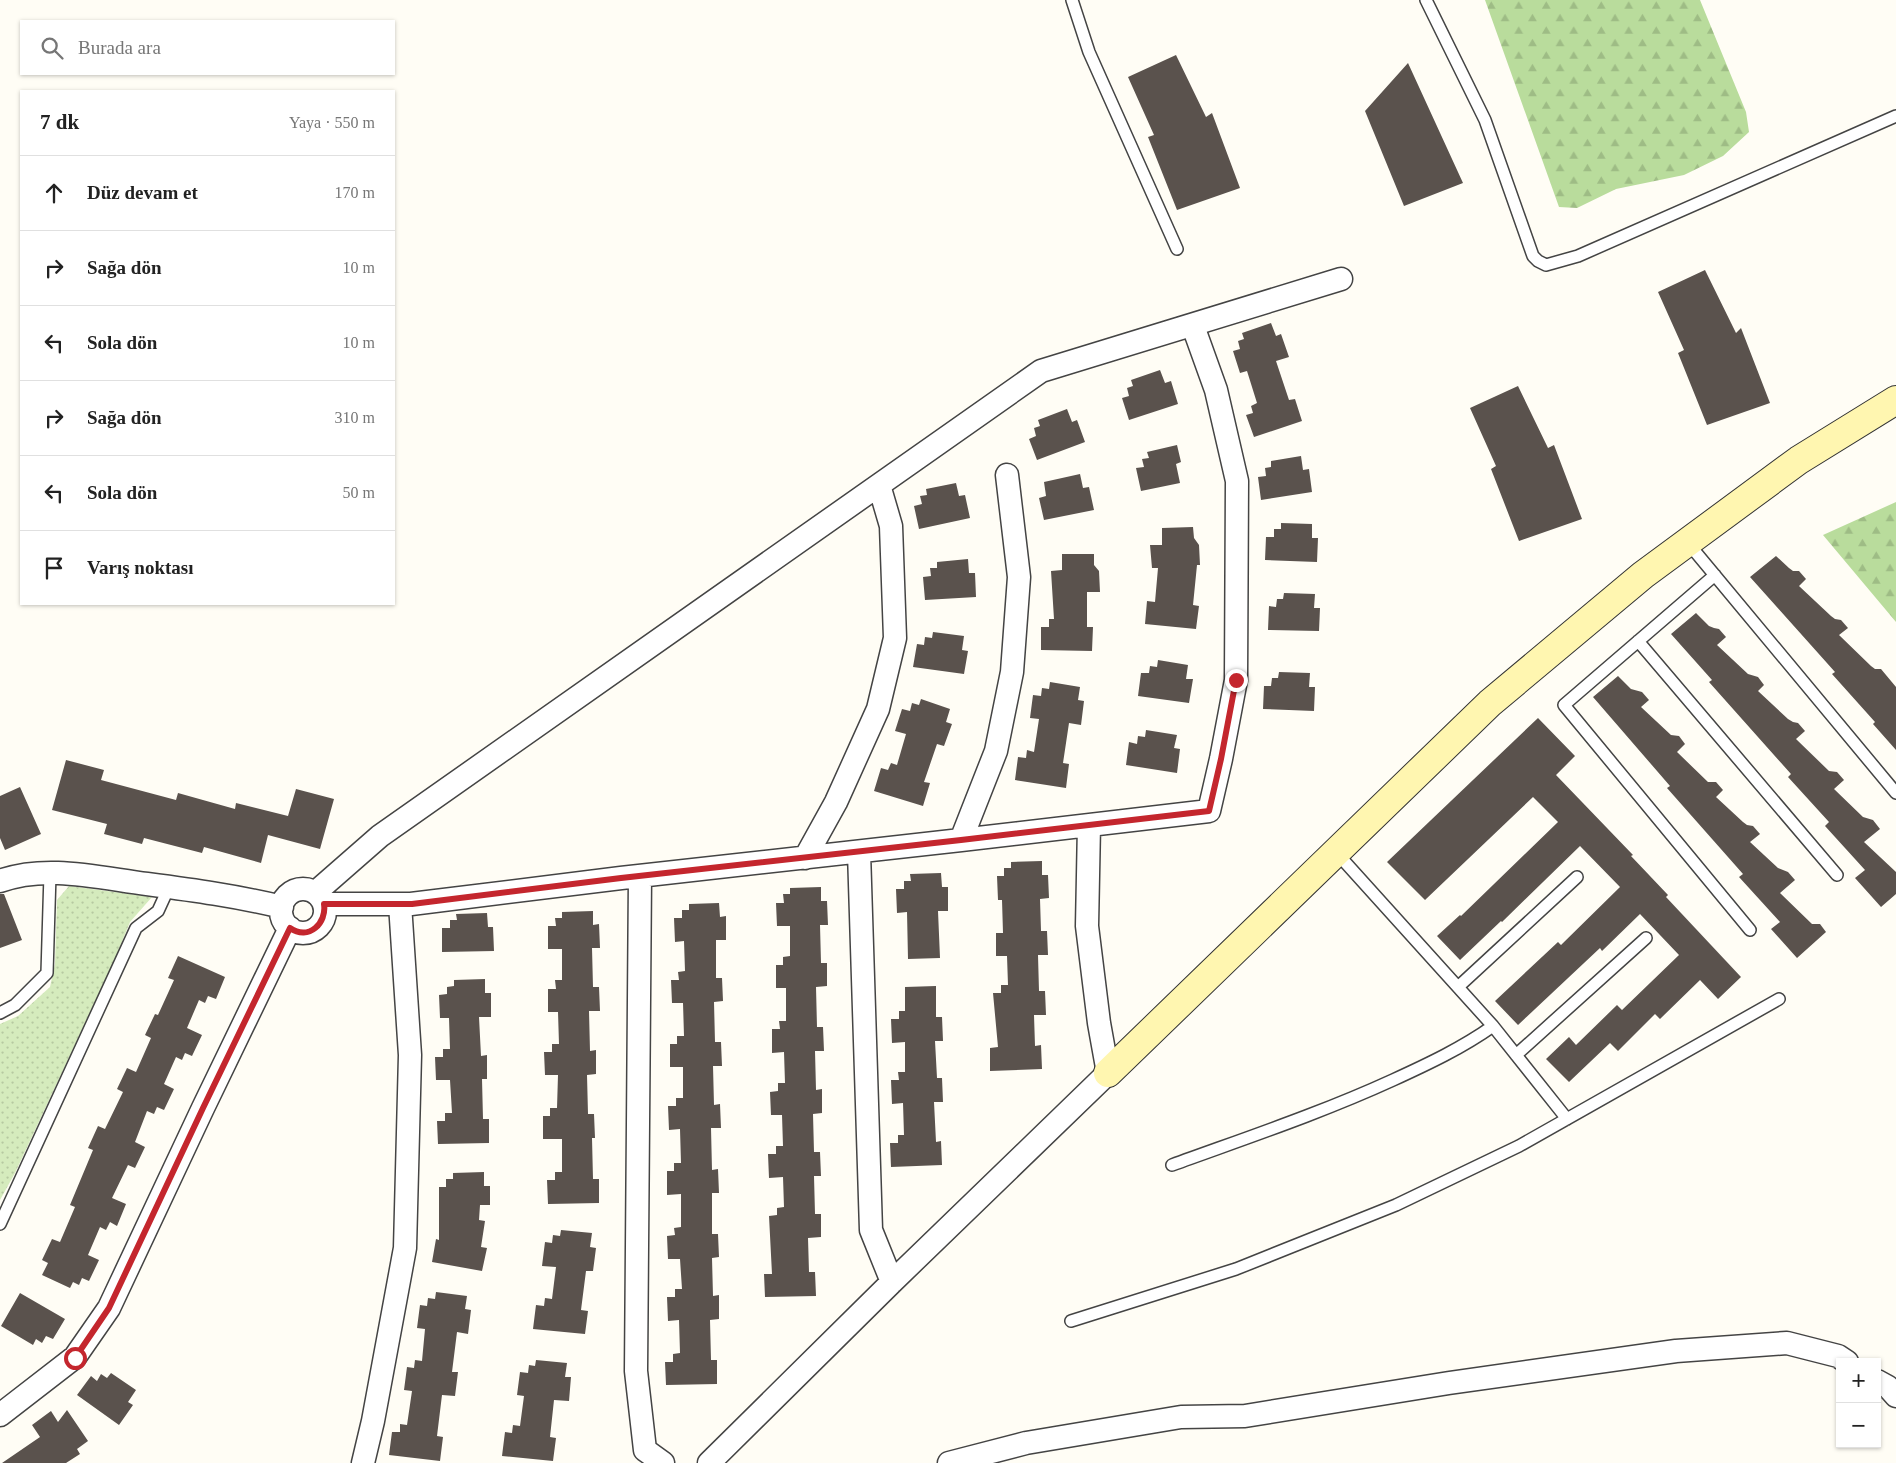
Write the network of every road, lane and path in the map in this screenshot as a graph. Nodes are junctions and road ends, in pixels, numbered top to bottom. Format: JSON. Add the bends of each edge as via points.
{"nodes":[{"id":1,"x":1072,"y":0,"type":"edge"},
{"id":2,"x":1426,"y":0,"type":"edge"},
{"id":3,"x":1896,"y":116,"type":"edge"},
{"id":4,"x":1177,"y":249,"type":"dead end"},
{"id":5,"x":1342,"y":279,"type":"dead end"},
{"id":6,"x":1193,"y":326,"type":"junction"},
{"id":7,"x":1896,"y":400,"type":"edge"},
{"id":8,"x":1007,"y":475,"type":"dead end"},
{"id":9,"x":879,"y":485,"type":"junction"},
{"id":10,"x":1687,"y":542,"type":"junction"},
{"id":11,"x":1715,"y":576,"type":"junction"},
{"id":12,"x":1638,"y":641,"type":"junction"},
{"id":13,"x":1896,"y":793,"type":"edge"},
{"id":14,"x":1089,"y":825,"type":"junction"},
{"id":15,"x":961,"y":840,"type":"junction"},
{"id":16,"x":1335,"y":851,"type":"junction"},
{"id":17,"x":859,"y":852,"type":"junction"},
{"id":18,"x":805,"y":858,"type":"junction"},
{"id":19,"x":50,"y":874,"type":"junction"},
{"id":20,"x":1837,"y":875,"type":"dead end"},
{"id":21,"x":640,"y":876,"type":"junction"},
{"id":22,"x":1577,"y":877,"type":"dead end"},
{"id":23,"x":0,"y":881,"type":"edge"},
{"id":24,"x":169,"y":887,"type":"junction"},
{"id":25,"x":320,"y":898,"type":"junction"},
{"id":26,"x":400,"y":904,"type":"junction"},
{"id":27,"x":282,"y":907,"type":"junction"},
{"id":28,"x":290,"y":928,"type":"junction"},
{"id":29,"x":1750,"y":930,"type":"dead end"},
{"id":30,"x":1646,"y":938,"type":"dead end"},
{"id":31,"x":1458,"y":987,"type":"junction"},
{"id":32,"x":1779,"y":999,"type":"dead end"},
{"id":33,"x":0,"y":1012,"type":"edge"},
{"id":34,"x":1493,"y":1026,"type":"junction"},
{"id":35,"x":1516,"y":1055,"type":"junction"},
{"id":36,"x":1108,"y":1073,"type":"junction"},
{"id":37,"x":1567,"y":1119,"type":"junction"},
{"id":38,"x":1172,"y":1165,"type":"dead end"},
{"id":39,"x":0,"y":1224,"type":"edge"},
{"id":40,"x":892,"y":1282,"type":"junction"},
{"id":41,"x":1071,"y":1320,"type":"dead end"},
{"id":42,"x":1841,"y":1358,"type":"edge"},
{"id":43,"x":1881,"y":1384,"type":"edge"},
{"id":44,"x":1896,"y":1396,"type":"edge"},
{"id":45,"x":0,"y":1415,"type":"edge"},
{"id":46,"x":363,"y":1463,"type":"edge"},
{"id":47,"x":662,"y":1463,"type":"edge"},
{"id":48,"x":710,"y":1463,"type":"edge"},
{"id":49,"x":949,"y":1463,"type":"edge"}],
"edges":[{"from":1,"to":4,"type":"lane","via":[[1089,52]]},
{"from":2,"to":3,"type":"lane","via":[[1486,120],[1533,256],[1546,266],[1578,256]]},
{"from":5,"to":6,"type":"street"},
{"from":6,"to":9,"type":"street","via":[[1041,371]]},
{"from":6,"to":14,"type":"street","via":[[1216,390],[1237,482],[1236,680],[1221,759],[1209,811]]},
{"from":7,"to":10,"type":"street","via":[[1799,460]]},
{"from":8,"to":15,"type":"street","via":[[1019,577],[1012,672],[996,751]]},
{"from":9,"to":18,"type":"street","via":[[892,526],[895,638],[878,709],[836,802]]},
{"from":9,"to":25,"type":"street","via":[[380,836]]},
{"from":10,"to":11,"type":"lane"},
{"from":10,"to":16,"type":"street","via":[[1490,702]]},
{"from":11,"to":12,"type":"lane"},
{"from":11,"to":13,"type":"lane"},
{"from":12,"to":20,"type":"lane"},
{"from":12,"to":29,"type":"lane","via":[[1564,705]]},
{"from":14,"to":15,"type":"street"},
{"from":14,"to":36,"type":"street","via":[[1087,926]]},
{"from":15,"to":17,"type":"street"},
{"from":16,"to":31,"type":"lane"},
{"from":16,"to":36,"type":"street"},
{"from":17,"to":18,"type":"street"},
{"from":17,"to":40,"type":"street","via":[[871,1230]]},
{"from":18,"to":21,"type":"street"},
{"from":19,"to":23,"type":"street","via":[[13,876]]},
{"from":19,"to":24,"type":"street","via":[[64,873]]},
{"from":19,"to":33,"type":"lane","via":[[47,972],[15,1005]]},
{"from":21,"to":26,"type":"street"},
{"from":21,"to":47,"type":"street","via":[[636,1372],[645,1450]]},
{"from":22,"to":31,"type":"lane"},
{"from":24,"to":27,"type":"street","via":[[241,897]]},
{"from":24,"to":39,"type":"lane","via":[[158,911],[136,928]]},
{"from":25,"to":26,"type":"street"},
{"from":25,"to":27,"type":"street","via":[[309,889],[294,890]]},
{"from":25,"to":28,"type":"street","via":[[324,918],[315,930],[301,932]]},
{"from":26,"to":46,"type":"street","via":[[410,1055],[405,1248]]},
{"from":27,"to":28,"type":"street","via":[[284,921]]},
{"from":28,"to":45,"type":"street","via":[[109,1308],[75,1358]]},
{"from":30,"to":35,"type":"lane"},
{"from":31,"to":34,"type":"lane"},
{"from":32,"to":37,"type":"lane"},
{"from":34,"to":35,"type":"lane"},
{"from":34,"to":38,"type":"lane","via":[[1435,1062],[1360,1095]]},
{"from":35,"to":37,"type":"lane"},
{"from":36,"to":40,"type":"street"},
{"from":37,"to":41,"type":"lane","via":[[1519,1146],[1396,1204],[1236,1269]]},
{"from":40,"to":48,"type":"street"},
{"from":42,"to":49,"type":"street","via":[[1787,1343],[1676,1351],[1245,1416],[1181,1417],[1026,1444]]},
{"from":43,"to":44,"type":"street"}]}
